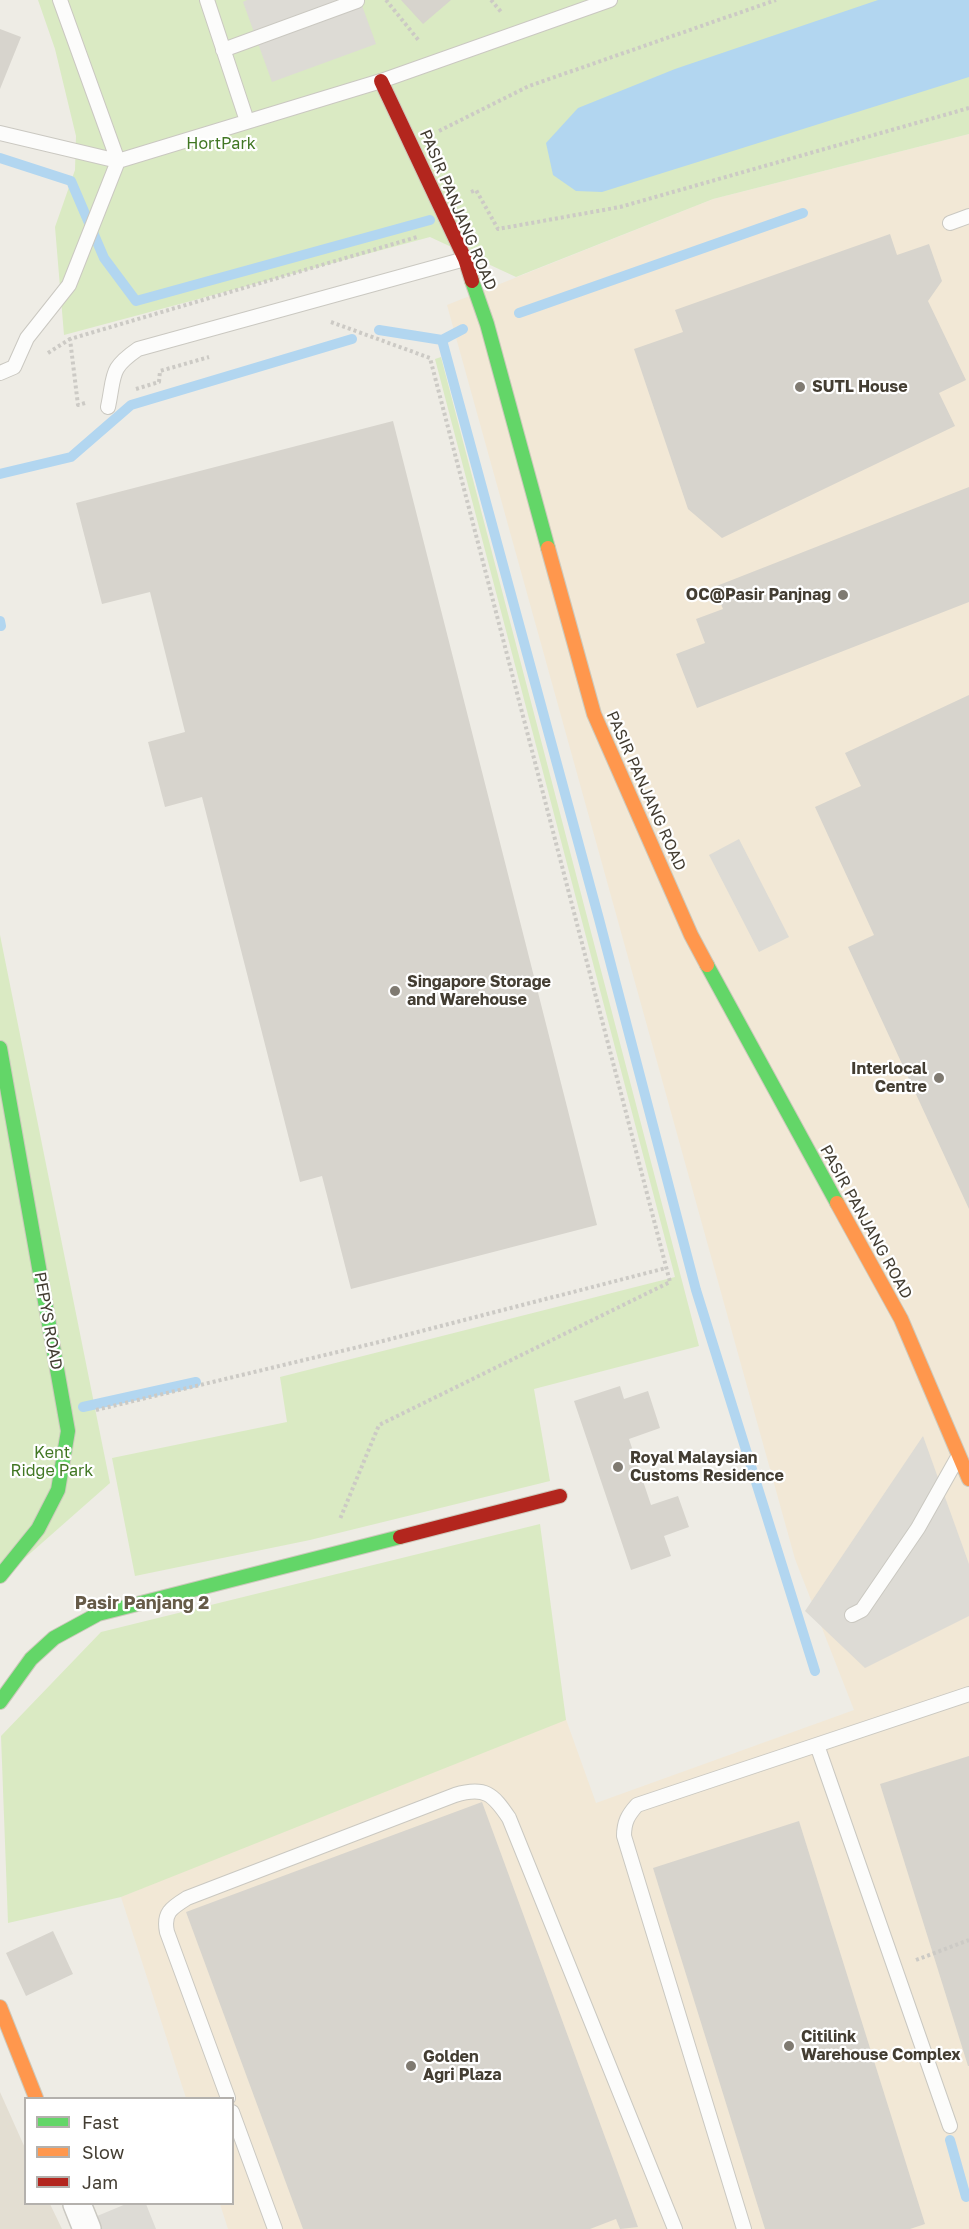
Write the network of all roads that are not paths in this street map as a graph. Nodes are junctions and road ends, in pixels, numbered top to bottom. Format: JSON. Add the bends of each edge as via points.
{"nodes":[{"id":1,"x":60,"y":0,"type":"edge"},
{"id":2,"x":207,"y":0,"type":"edge"},
{"id":3,"x":610,"y":0,"type":"edge"},
{"id":4,"x":357,"y":1,"type":"edge"},
{"id":5,"x":224,"y":51,"type":"junction"},
{"id":6,"x":381,"y":81,"type":"junction"},
{"id":7,"x":247,"y":122,"type":"junction"},
{"id":8,"x":0,"y":133,"type":"edge"},
{"id":9,"x":118,"y":161,"type":"junction"},
{"id":10,"x":969,"y":216,"type":"edge"},
{"id":11,"x":950,"y":223,"type":"dead end"},
{"id":12,"x":465,"y":259,"type":"junction"},
{"id":13,"x":0,"y":373,"type":"edge"},
{"id":14,"x":108,"y":407,"type":"dead end"},
{"id":15,"x":0,"y":1048,"type":"edge"},
{"id":16,"x":959,"y":1455,"type":"junction"},
{"id":17,"x":969,"y":1479,"type":"edge"},
{"id":18,"x":560,"y":1496,"type":"dead end"},
{"id":19,"x":0,"y":1576,"type":"edge"},
{"id":20,"x":852,"y":1615,"type":"dead end"},
{"id":21,"x":969,"y":1694,"type":"edge"},
{"id":22,"x":0,"y":1702,"type":"edge"},
{"id":23,"x":817,"y":1745,"type":"junction"},
{"id":24,"x":0,"y":2007,"type":"edge"},
{"id":25,"x":36,"y":2097,"type":"edge"},
{"id":26,"x":228,"y":2097,"type":"edge"},
{"id":27,"x":234,"y":2117,"type":"edge"},
{"id":28,"x":951,"y":2126,"type":"dead end"},
{"id":29,"x":76,"y":2205,"type":"edge"},
{"id":30,"x":87,"y":2229,"type":"edge"},
{"id":31,"x":275,"y":2229,"type":"edge"},
{"id":32,"x":675,"y":2229,"type":"edge"},
{"id":33,"x":744,"y":2229,"type":"edge"}],
"edges":[{"from":1,"to":9,"type":"lane"},
{"from":2,"to":5,"type":"lane"},
{"from":3,"to":6,"type":"lane"},
{"from":4,"to":5,"type":"lane"},
{"from":5,"to":7,"type":"lane"},
{"from":6,"to":7,"type":"lane"},
{"from":6,"to":12,"type":"street","name":"PASIR PANJANG ROAD"},
{"from":7,"to":9,"type":"lane"},
{"from":8,"to":9,"type":"lane"},
{"from":9,"to":13,"type":"lane","via":[[69,285],[27,338],[14,367]]},
{"from":10,"to":11,"type":"lane"},
{"from":12,"to":14,"type":"lane","via":[[138,349],[115,369]]},
{"from":12,"to":16,"type":"street","name":"PASIR PANJANG ROAD","via":[[488,324],[594,714],[691,935],[901,1319]]},
{"from":15,"to":19,"type":"street","name":"PEPYS ROAD","via":[[68,1431],[58,1491],[38,1529]]},
{"from":16,"to":17,"type":"street","name":"PASIR PANJANG ROAD"},
{"from":16,"to":20,"type":"lane","via":[[912,1537],[862,1610]]},
{"from":18,"to":22,"type":"street","via":[[98,1614],[54,1638],[31,1659]]},
{"from":21,"to":23,"type":"lane"},
{"from":23,"to":28,"type":"lane"},
{"from":23,"to":33,"type":"lane","via":[[637,1805],[624,1824],[624,1836]]},
{"from":24,"to":25,"type":"street"},
{"from":26,"to":32,"type":"lane","via":[[167,1932],[165,1922],[174,1906],[456,1795],[472,1790],[489,1794],[509,1818]]},
{"from":27,"to":31,"type":"lane"},
{"from":29,"to":30,"type":"street"}]}
